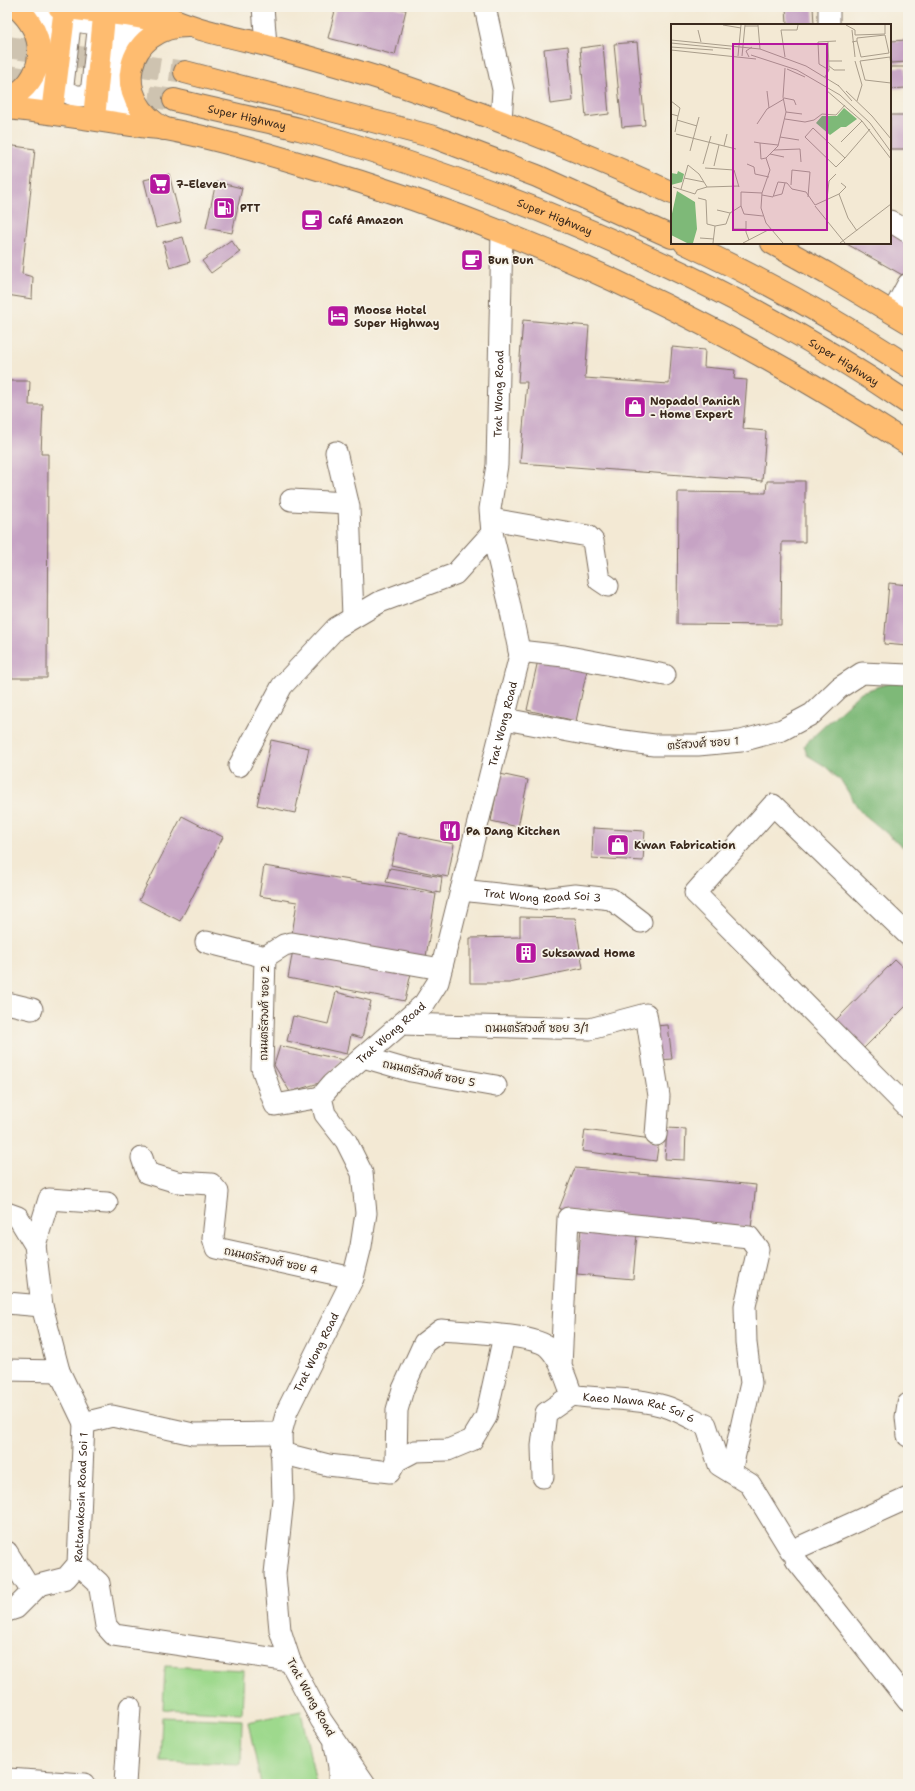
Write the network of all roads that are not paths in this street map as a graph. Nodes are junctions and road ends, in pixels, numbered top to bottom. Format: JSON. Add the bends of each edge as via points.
{"nodes":[{"id":1,"x":16,"y":7,"type":"edge"},
{"id":2,"x":63,"y":7,"type":"edge"},
{"id":3,"x":153,"y":7,"type":"edge"},
{"id":4,"x":263,"y":7,"type":"edge"},
{"id":5,"x":485,"y":7,"type":"edge"},
{"id":6,"x":829,"y":7,"type":"edge"},
{"id":7,"x":102,"y":14,"type":"edge"},
{"id":8,"x":829,"y":24,"type":"edge"},
{"id":9,"x":194,"y":27,"type":"junction"},
{"id":10,"x":266,"y":45,"type":"junction"},
{"id":11,"x":185,"y":72,"type":"tunnel mouth"},
{"id":12,"x":16,"y":97,"type":"edge"},
{"id":13,"x":174,"y":100,"type":"tunnel mouth"},
{"id":14,"x":7,"y":108,"type":"edge"},
{"id":15,"x":52,"y":113,"type":"junction"},
{"id":16,"x":94,"y":118,"type":"junction"},
{"id":17,"x":501,"y":121,"type":"junction"},
{"id":18,"x":166,"y":129,"type":"junction"},
{"id":19,"x":671,"y":193,"type":"edge"},
{"id":20,"x":891,"y":221,"type":"edge"},
{"id":21,"x":502,"y":231,"type":"junction"},
{"id":22,"x":908,"y":232,"type":"edge"},
{"id":23,"x":671,"y":237,"type":"edge"},
{"id":24,"x":687,"y":244,"type":"edge"},
{"id":25,"x":774,"y":244,"type":"edge"},
{"id":26,"x":908,"y":284,"type":"edge"},
{"id":27,"x":900,"y":317,"type":"edge"},
{"id":28,"x":908,"y":366,"type":"edge"},
{"id":29,"x":908,"y":403,"type":"edge"},
{"id":30,"x":908,"y":444,"type":"edge"},
{"id":31,"x":336,"y":452,"type":"dead end"},
{"id":32,"x":291,"y":500,"type":"dead end"},
{"id":33,"x":348,"y":503,"type":"junction"},
{"id":34,"x":492,"y":526,"type":"junction"},
{"id":35,"x":608,"y":586,"type":"dead end"},
{"id":36,"x":353,"y":617,"type":"junction"},
{"id":37,"x":519,"y":650,"type":"junction"},
{"id":38,"x":665,"y":675,"type":"dead end"},
{"id":39,"x":908,"y":675,"type":"edge"},
{"id":40,"x":505,"y":719,"type":"junction"},
{"id":41,"x":238,"y":766,"type":"dead end"},
{"id":42,"x":462,"y":890,"type":"junction"},
{"id":43,"x":641,"y":922,"type":"dead end"},
{"id":44,"x":908,"y":935,"type":"edge"},
{"id":45,"x":206,"y":942,"type":"dead end"},
{"id":46,"x":265,"y":957,"type":"junction"},
{"id":47,"x":441,"y":969,"type":"junction"},
{"id":48,"x":7,"y":1003,"type":"edge"},
{"id":49,"x":32,"y":1009,"type":"dead end"},
{"id":50,"x":401,"y":1024,"type":"junction"},
{"id":51,"x":363,"y":1057,"type":"junction"},
{"id":52,"x":496,"y":1086,"type":"dead end"},
{"id":53,"x":321,"y":1097,"type":"junction"},
{"id":54,"x":908,"y":1108,"type":"edge"},
{"id":55,"x":656,"y":1135,"type":"dead end"},
{"id":56,"x":142,"y":1158,"type":"dead end"},
{"id":57,"x":107,"y":1203,"type":"dead end"},
{"id":58,"x":7,"y":1213,"type":"edge"},
{"id":59,"x":35,"y":1245,"type":"junction"},
{"id":60,"x":353,"y":1278,"type":"junction"},
{"id":61,"x":7,"y":1303,"type":"edge"},
{"id":62,"x":42,"y":1306,"type":"junction"},
{"id":63,"x":504,"y":1336,"type":"junction"},
{"id":64,"x":561,"y":1366,"type":"junction"},
{"id":65,"x":7,"y":1370,"type":"edge"},
{"id":66,"x":59,"y":1371,"type":"junction"},
{"id":67,"x":572,"y":1395,"type":"junction"},
{"id":68,"x":908,"y":1404,"type":"edge"},
{"id":69,"x":84,"y":1423,"type":"junction"},
{"id":70,"x":908,"y":1436,"type":"edge"},
{"id":71,"x":281,"y":1443,"type":"junction"},
{"id":72,"x":396,"y":1461,"type":"junction"},
{"id":73,"x":731,"y":1472,"type":"junction"},
{"id":74,"x":543,"y":1478,"type":"dead end"},
{"id":75,"x":908,"y":1498,"type":"edge"},
{"id":76,"x":7,"y":1552,"type":"edge"},
{"id":77,"x":796,"y":1560,"type":"dead end"},
{"id":78,"x":78,"y":1564,"type":"junction"},
{"id":79,"x":32,"y":1592,"type":"junction"},
{"id":80,"x":7,"y":1611,"type":"edge"},
{"id":81,"x":290,"y":1661,"type":"junction"},
{"id":82,"x":908,"y":1701,"type":"edge"},
{"id":83,"x":130,"y":1707,"type":"dead end"},
{"id":84,"x":334,"y":1739,"type":"junction"},
{"id":85,"x":7,"y":1779,"type":"edge"},
{"id":86,"x":84,"y":1784,"type":"edge"},
{"id":87,"x":125,"y":1784,"type":"edge"},
{"id":88,"x":339,"y":1784,"type":"edge"},
{"id":89,"x":364,"y":1784,"type":"edge"}],
"edges":[{"from":1,"to":12,"type":"main road","via":[[27,16],[39,41],[36,69],[30,81]]},
{"from":2,"to":7,"type":"main road"},
{"from":2,"to":15,"type":"main road"},
{"from":3,"to":9,"type":"main road","via":[[159,13]]},
{"from":4,"to":10,"type":"street"},
{"from":5,"to":17,"type":"street","via":[[503,90]]},
{"from":6,"to":8,"type":"street"},
{"from":7,"to":9,"type":"main road"},
{"from":7,"to":16,"type":"main road"},
{"from":9,"to":10,"type":"main road"},
{"from":9,"to":18,"type":"main road","via":[[174,26],[155,34],[140,48],[133,61],[131,82],[135,102],[153,123]]},
{"from":10,"to":17,"type":"main road","via":[[387,81]]},
{"from":11,"to":23,"type":"main road","via":[[434,137],[537,176]]},
{"from":13,"to":29,"type":"main road","name":"Super Highway","via":[[300,130],[417,166],[525,204],[724,293],[852,365]]},
{"from":14,"to":15,"type":"main road"},
{"from":15,"to":16,"type":"main road"},
{"from":16,"to":18,"type":"main road"},
{"from":17,"to":19,"type":"main road","via":[[599,160]]},
{"from":18,"to":21,"type":"main road","via":[[337,174]]},
{"from":20,"to":22,"type":"street"},
{"from":21,"to":30,"type":"main road","via":[[624,285],[732,339]]},
{"from":21,"to":34,"type":"street","name":"Trat Wong Road","via":[[497,465],[490,509]]},
{"from":24,"to":28,"type":"main road","via":[[738,268],[863,336]]},
{"from":25,"to":27,"type":"main road"},
{"from":26,"to":27,"type":"street"},
{"from":31,"to":33,"type":"street"},
{"from":32,"to":33,"type":"street"},
{"from":33,"to":36,"type":"street"},
{"from":34,"to":35,"type":"street","via":[[588,536],[593,541],[598,580]]},
{"from":34,"to":36,"type":"street","via":[[455,574],[380,602]]},
{"from":34,"to":37,"type":"street","name":"Trat Wong Road"},
{"from":36,"to":41,"type":"street","via":[[336,628],[282,686]]},
{"from":37,"to":38,"type":"street"},
{"from":37,"to":40,"type":"street","name":"Trat Wong Road","via":[[520,656]]},
{"from":39,"to":40,"type":"street","name":"ตรัสวงศ์ ซอย 1","via":[[862,673],[839,688],[806,718],[782,730],[741,741],[698,745],[654,745]]},
{"from":40,"to":42,"type":"street","name":"Trat Wong Road"},
{"from":42,"to":43,"type":"street","name":"Trat Wong Road Soi 3","via":[[543,899],[575,895],[611,899]]},
{"from":42,"to":47,"type":"street","name":"Trat Wong Road"},
{"from":44,"to":54,"type":"street","via":[[773,805],[695,893]]},
{"from":45,"to":46,"type":"street","name":"ถนนตรัสวงศ์ ซอย 2"},
{"from":46,"to":47,"type":"street","via":[[284,944],[292,943]]},
{"from":46,"to":53,"type":"street","name":"ถนนตรัสวงศ์ ซอย 2","via":[[262,1068],[275,1105]]},
{"from":47,"to":50,"type":"street","name":"Trat Wong Road","via":[[438,982],[424,1004]]},
{"from":48,"to":49,"type":"street"},
{"from":50,"to":51,"type":"street","name":"Trat Wong Road"},
{"from":50,"to":55,"type":"street","name":"ถนนตรัสวงศ์ ซอย 3/1","via":[[590,1030],[646,1014],[659,1096]]},
{"from":51,"to":52,"type":"street","name":"ถนนตรัสวงศ์ ซอย 5","via":[[411,1071]]},
{"from":51,"to":53,"type":"street","name":"Trat Wong Road"},
{"from":53,"to":60,"type":"street","name":"Trat Wong Road","via":[[325,1114],[346,1142],[362,1173],[366,1213]]},
{"from":56,"to":60,"type":"street","name":"ถนนตรัสวงศ์ ซอย 4","via":[[147,1173],[177,1182],[211,1184],[218,1192],[213,1238],[216,1248]]},
{"from":57,"to":59,"type":"street","via":[[49,1199]]},
{"from":58,"to":59,"type":"street","via":[[18,1217]]},
{"from":59,"to":62,"type":"street"},
{"from":60,"to":71,"type":"street","name":"Trat Wong Road","via":[[287,1411]]},
{"from":61,"to":62,"type":"street"},
{"from":62,"to":66,"type":"street"},
{"from":63,"to":64,"type":"street","name":"Kaeo Nawa Rat Soi 6","via":[[529,1339],[549,1347]]},
{"from":63,"to":72,"type":"street","via":[[486,1417],[472,1440],[448,1450],[415,1451]]},
{"from":63,"to":72,"type":"street","name":"Kaeo Nawa Rat Soi 6","via":[[441,1330],[424,1343],[403,1389],[397,1410]]},
{"from":64,"to":67,"type":"street","name":"Kaeo Nawa Rat Soi 6"},
{"from":64,"to":73,"type":"street","via":[[568,1218],[749,1237],[758,1249],[745,1306],[746,1343],[752,1383]]},
{"from":65,"to":66,"type":"street"},
{"from":66,"to":69,"type":"street"},
{"from":67,"to":73,"type":"street","name":"Kaeo Nawa Rat Soi 6","via":[[664,1406],[706,1425],[720,1465]]},
{"from":67,"to":74,"type":"street","via":[[546,1413],[542,1446]]},
{"from":68,"to":70,"type":"street"},
{"from":69,"to":71,"type":"street","name":"Rattanakosin Road Soi 1","via":[[112,1416],[193,1434]]},
{"from":69,"to":78,"type":"street","name":"Rattanakosin Road Soi 1"},
{"from":71,"to":72,"type":"street","via":[[328,1465],[390,1472]]},
{"from":71,"to":81,"type":"street","name":"Trat Wong Road","via":[[283,1499],[275,1574],[280,1630]]},
{"from":73,"to":75,"type":"street","name":"Kaeo Nawa Rat Soi 6","via":[[750,1484],[791,1551]]},
{"from":76,"to":79,"type":"street"},
{"from":77,"to":82,"type":"street"},
{"from":78,"to":79,"type":"street","name":"Rattanakosin Road Soi 1","via":[[66,1578],[39,1585]]},
{"from":78,"to":81,"type":"street","via":[[99,1583],[106,1626],[114,1635]]},
{"from":79,"to":80,"type":"street","name":"Rattanakosin Road Soi 1","via":[[16,1608]]},
{"from":81,"to":84,"type":"street","name":"Trat Wong Road"},
{"from":83,"to":87,"type":"street"},
{"from":84,"to":88,"type":"street"},
{"from":84,"to":89,"type":"street","name":"Trat Wong Road"},
{"from":85,"to":86,"type":"street"}]}
